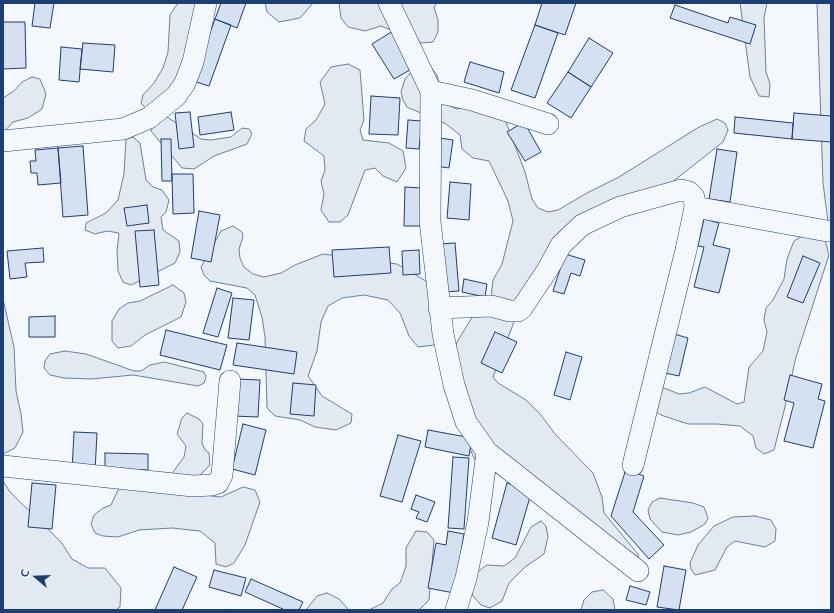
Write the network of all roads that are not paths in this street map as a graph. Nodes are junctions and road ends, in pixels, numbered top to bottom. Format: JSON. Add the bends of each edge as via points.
{"nodes":[{"id":1,"x":206,"y":3,"type":"edge"},
{"id":2,"x":389,"y":3,"type":"edge"},
{"id":3,"x":431,"y":91,"type":"junction"},
{"id":4,"x":548,"y":124,"type":"dead end"},
{"id":5,"x":3,"y":142,"type":"edge"},
{"id":6,"x":695,"y":207,"type":"junction"},
{"id":7,"x":827,"y":231,"type":"dead end"},
{"id":8,"x":439,"y":308,"type":"junction"},
{"id":9,"x":230,"y":381,"type":"dead end"},
{"id":10,"x":487,"y":452,"type":"junction"},
{"id":11,"x":633,"y":465,"type":"dead end"},
{"id":12,"x":3,"y":466,"type":"edge"},
{"id":13,"x":638,"y":571,"type":"dead end"},
{"id":14,"x":456,"y":610,"type":"edge"}],
"edges":[{"from":1,"to":5,"type":"street","via":[[194,62],[185,83],[176,96],[149,118],[123,129]]},
{"from":2,"to":3,"type":"street"},
{"from":3,"to":4,"type":"street","via":[[472,100]]},
{"from":3,"to":8,"type":"street","via":[[430,221]]},
{"from":6,"to":7,"type":"street"},
{"from":6,"to":8,"type":"street","via":[[694,197],[689,192],[681,190],[620,207],[582,225],[561,245],[548,269],[518,311],[510,312],[491,306]]},
{"from":6,"to":11,"type":"street"},
{"from":8,"to":10,"type":"street","via":[[454,385],[466,422]]},
{"from":9,"to":12,"type":"street","via":[[222,475],[218,483],[193,486]]},
{"from":10,"to":13,"type":"street"},
{"from":10,"to":14,"type":"street","via":[[478,522]]}]}
